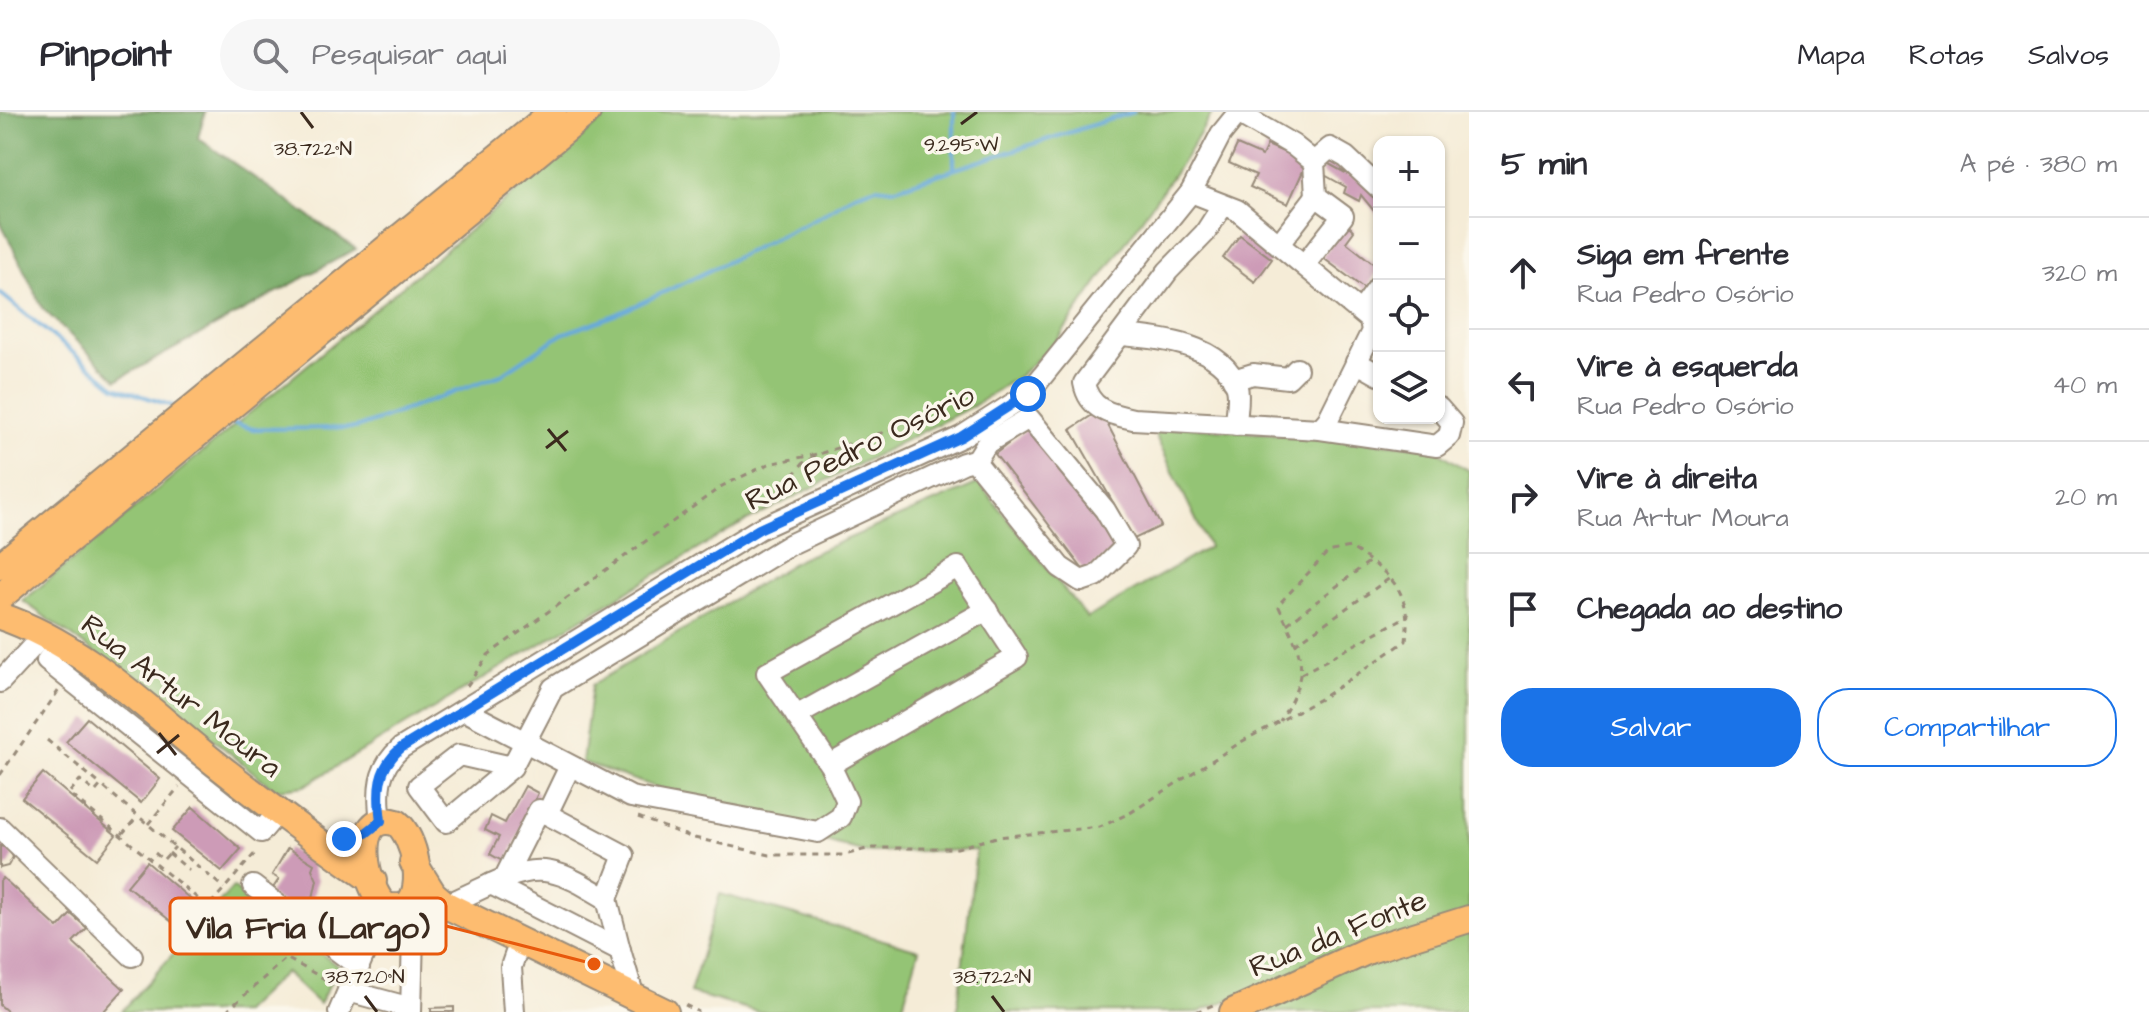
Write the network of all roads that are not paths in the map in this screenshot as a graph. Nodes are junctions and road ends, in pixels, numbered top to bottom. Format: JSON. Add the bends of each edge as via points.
{"nodes":[{"id":1,"x":553,"y":112,"type":"edge"},
{"id":2,"x":587,"y":112,"type":"edge"},
{"id":3,"x":1243,"y":112,"type":"edge"},
{"id":4,"x":1314,"y":162,"type":"junction"},
{"id":5,"x":1373,"y":182,"type":"edge"},
{"id":6,"x":1191,"y":192,"type":"junction"},
{"id":7,"x":1316,"y":196,"type":"junction"},
{"id":8,"x":1223,"y":205,"type":"junction"},
{"id":9,"x":1279,"y":244,"type":"junction"},
{"id":10,"x":1305,"y":264,"type":"junction"},
{"id":11,"x":1373,"y":294,"type":"edge"},
{"id":12,"x":1362,"y":310,"type":"junction"},
{"id":13,"x":1122,"y":335,"type":"junction"},
{"id":14,"x":1356,"y":362,"type":"junction"},
{"id":15,"x":1297,"y":369,"type":"dead end"},
{"id":16,"x":1373,"y":372,"type":"edge"},
{"id":17,"x":1233,"y":380,"type":"junction"},
{"id":18,"x":1445,"y":415,"type":"edge"},
{"id":19,"x":1236,"y":425,"type":"junction"},
{"id":20,"x":1320,"y":429,"type":"junction"},
{"id":21,"x":974,"y":460,"type":"junction"},
{"id":22,"x":0,"y":566,"type":"edge"},
{"id":23,"x":0,"y":597,"type":"edge"},
{"id":24,"x":987,"y":610,"type":"junction"},
{"id":25,"x":0,"y":616,"type":"edge"},
{"id":26,"x":44,"y":634,"type":"junction"},
{"id":27,"x":0,"y":682,"type":"edge"},
{"id":28,"x":464,"y":710,"type":"junction"},
{"id":29,"x":796,"y":716,"type":"junction"},
{"id":30,"x":527,"y":741,"type":"junction"},
{"id":31,"x":830,"y":765,"type":"junction"},
{"id":32,"x":570,"y":766,"type":"junction"},
{"id":33,"x":512,"y":767,"type":"dead end"},
{"id":34,"x":547,"y":814,"type":"junction"},
{"id":35,"x":269,"y":822,"type":"junction"},
{"id":36,"x":374,"y":827,"type":"junction"},
{"id":37,"x":0,"y":828,"type":"edge"},
{"id":38,"x":317,"y":838,"type":"junction"},
{"id":39,"x":413,"y":862,"type":"junction"},
{"id":40,"x":498,"y":881,"type":"junction"},
{"id":41,"x":253,"y":886,"type":"dead end"},
{"id":42,"x":374,"y":886,"type":"junction"},
{"id":43,"x":607,"y":899,"type":"junction"},
{"id":44,"x":446,"y":905,"type":"junction"},
{"id":45,"x":404,"y":906,"type":"junction"},
{"id":46,"x":1469,"y":919,"type":"edge"},
{"id":47,"x":413,"y":934,"type":"dead end"},
{"id":48,"x":520,"y":941,"type":"junction"},
{"id":49,"x":369,"y":942,"type":"junction"},
{"id":50,"x":620,"y":950,"type":"junction"},
{"id":51,"x":132,"y":956,"type":"dead end"},
{"id":52,"x":359,"y":967,"type":"junction"},
{"id":53,"x":348,"y":991,"type":"junction"},
{"id":54,"x":634,"y":997,"type":"junction"},
{"id":55,"x":411,"y":1010,"type":"edge"},
{"id":56,"x":339,"y":1012,"type":"edge"},
{"id":57,"x":514,"y":1012,"type":"edge"},
{"id":58,"x":665,"y":1012,"type":"edge"},
{"id":59,"x":1233,"y":1012,"type":"edge"}],
"edges":[{"from":1,"to":22,"type":"main road"},
{"from":2,"to":23,"type":"main road"},
{"from":3,"to":4,"type":"street"},
{"from":3,"to":6,"type":"street","name":"Rua Pedro Osório","via":[[1221,134]]},
{"from":4,"to":5,"type":"street","via":[[1330,148]]},
{"from":4,"to":7,"type":"street"},
{"from":6,"to":8,"type":"street"},
{"from":6,"to":28,"type":"street","name":"Rua Pedro Osório","via":[[1028,394],[961,437],[759,529]]},
{"from":7,"to":9,"type":"street"},
{"from":7,"to":10,"type":"street","via":[[1343,216]]},
{"from":8,"to":9,"type":"street"},
{"from":8,"to":13,"type":"street"},
{"from":9,"to":10,"type":"street"},
{"from":10,"to":12,"type":"street"},
{"from":11,"to":12,"type":"street"},
{"from":12,"to":14,"type":"street","via":[[1372,331]]},
{"from":13,"to":17,"type":"street","via":[[1168,338],[1223,364]]},
{"from":13,"to":19,"type":"street","via":[[1084,383],[1093,405],[1133,419]]},
{"from":14,"to":16,"type":"street"},
{"from":14,"to":20,"type":"street"},
{"from":15,"to":17,"type":"street","via":[[1288,378],[1253,374]]},
{"from":17,"to":19,"type":"street","via":[[1238,389]]},
{"from":18,"to":20,"type":"street","via":[[1452,423],[1449,436],[1437,446]]},
{"from":19,"to":20,"type":"street"},
{"from":21,"to":21,"type":"street","via":[[1060,567],[1075,578],[1096,576],[1126,546],[1105,510],[1029,418],[987,443]]},
{"from":21,"to":30,"type":"street","via":[[791,544],[553,688]]},
{"from":24,"to":29,"type":"street"},
{"from":24,"to":29,"type":"street","via":[[958,567],[767,673]]},
{"from":24,"to":31,"type":"street","via":[[1017,657]]},
{"from":25,"to":26,"type":"main road","name":"Rua Artur Moura"},
{"from":26,"to":27,"type":"street"},
{"from":26,"to":35,"type":"main road","name":"Rua Artur Moura","via":[[101,670]]},
{"from":26,"to":35,"type":"street","via":[[47,661],[190,775]]},
{"from":28,"to":30,"type":"street"},
{"from":28,"to":36,"type":"street","name":"Rua Pedro Osório","via":[[387,760],[378,784]]},
{"from":29,"to":31,"type":"street"},
{"from":30,"to":32,"type":"street"},
{"from":30,"to":33,"type":"street"},
{"from":31,"to":32,"type":"street","via":[[847,801],[841,817],[818,832],[631,797]]},
{"from":32,"to":34,"type":"street"},
{"from":34,"to":40,"type":"street","via":[[539,810]]},
{"from":34,"to":43,"type":"street","via":[[624,855]]},
{"from":35,"to":38,"type":"main road","name":"Rua Artur Moura"},
{"from":36,"to":38,"type":"main road","via":[[344,839]]},
{"from":36,"to":39,"type":"main road","via":[[397,823],[405,830]]},
{"from":36,"to":42,"type":"main road","via":[[364,842]]},
{"from":37,"to":51,"type":"street"},
{"from":38,"to":42,"type":"main road","name":"Rua Artur Moura"},
{"from":39,"to":44,"type":"main road"},
{"from":39,"to":45,"type":"main road","via":[[418,890]]},
{"from":40,"to":43,"type":"street","via":[[546,868]]},
{"from":40,"to":44,"type":"street"},
{"from":40,"to":50,"type":"street"},
{"from":41,"to":52,"type":"street"},
{"from":42,"to":45,"type":"main road","name":"Rua Artur Moura","via":[[386,905]]},
{"from":42,"to":49,"type":"street"},
{"from":43,"to":50,"type":"street"},
{"from":44,"to":45,"type":"main road"},
{"from":44,"to":48,"type":"main road"},
{"from":45,"to":49,"type":"street"},
{"from":46,"to":59,"type":"main road","name":"Rua da Fonte","via":[[1381,945]]},
{"from":47,"to":55,"type":"street"},
{"from":48,"to":54,"type":"main road"},
{"from":48,"to":57,"type":"street","via":[[511,967]]},
{"from":49,"to":52,"type":"street"},
{"from":50,"to":54,"type":"street"},
{"from":52,"to":53,"type":"street"},
{"from":53,"to":55,"type":"street"},
{"from":53,"to":56,"type":"street"},
{"from":54,"to":58,"type":"main road"}]}
